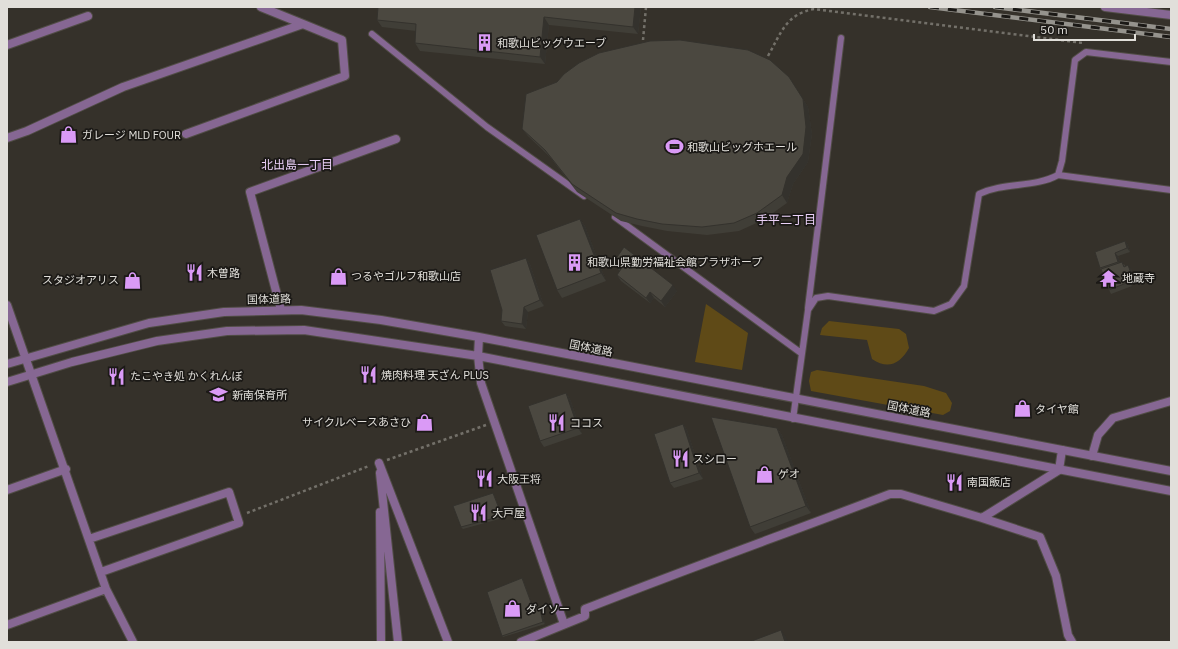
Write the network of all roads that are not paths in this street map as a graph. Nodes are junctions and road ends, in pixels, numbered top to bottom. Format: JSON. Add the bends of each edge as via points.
{"nodes":[{"id":1,"x":261,"y":7,"type":"edge"},
{"id":2,"x":1106,"y":7,"type":"edge"},
{"id":3,"x":1171,"y":15,"type":"edge"},
{"id":4,"x":88,"y":16,"type":"dead end"},
{"id":5,"x":303,"y":24,"type":"junction"},
{"id":6,"x":372,"y":34,"type":"dead end"},
{"id":7,"x":841,"y":38,"type":"dead end"},
{"id":8,"x":7,"y":45,"type":"edge"},
{"id":9,"x":1171,"y":62,"type":"edge"},
{"id":10,"x":186,"y":134,"type":"dead end"},
{"id":11,"x":7,"y":138,"type":"edge"},
{"id":12,"x":396,"y":139,"type":"dead end"},
{"id":13,"x":1058,"y":175,"type":"junction"},
{"id":14,"x":1171,"y":190,"type":"edge"},
{"id":15,"x":590,"y":200,"type":"edge"},
{"id":16,"x":608,"y":212,"type":"edge"},
{"id":17,"x":7,"y":305,"type":"edge"},
{"id":18,"x":281,"y":310,"type":"junction"},
{"id":19,"x":808,"y":310,"type":"junction"},
{"id":20,"x":479,"y":338,"type":"junction"},
{"id":21,"x":801,"y":353,"type":"junction"},
{"id":22,"x":478,"y":356,"type":"junction"},
{"id":23,"x":26,"y":358,"type":"junction"},
{"id":24,"x":7,"y":364,"type":"edge"},
{"id":25,"x":31,"y":375,"type":"junction"},
{"id":26,"x":7,"y":382,"type":"edge"},
{"id":27,"x":795,"y":398,"type":"junction"},
{"id":28,"x":1171,"y":401,"type":"edge"},
{"id":29,"x":793,"y":419,"type":"junction"},
{"id":30,"x":1062,"y":450,"type":"junction"},
{"id":31,"x":1092,"y":456,"type":"junction"},
{"id":32,"x":379,"y":463,"type":"junction"},
{"id":33,"x":66,"y":469,"type":"junction"},
{"id":34,"x":1059,"y":470,"type":"junction"},
{"id":35,"x":1171,"y":471,"type":"edge"},
{"id":36,"x":7,"y":490,"type":"edge"},
{"id":37,"x":1171,"y":491,"type":"edge"},
{"id":38,"x":982,"y":518,"type":"junction"},
{"id":39,"x":90,"y":539,"type":"junction"},
{"id":40,"x":101,"y":572,"type":"junction"},
{"id":41,"x":106,"y":589,"type":"junction"},
{"id":42,"x":564,"y":624,"type":"junction"},
{"id":43,"x":7,"y":625,"type":"edge"},
{"id":44,"x":133,"y":642,"type":"edge"},
{"id":45,"x":381,"y":642,"type":"edge"},
{"id":46,"x":398,"y":642,"type":"edge"},
{"id":47,"x":448,"y":642,"type":"edge"},
{"id":48,"x":521,"y":642,"type":"edge"},
{"id":49,"x":1072,"y":642,"type":"edge"}],
"edges":[{"from":1,"to":5,"type":"street"},
{"from":2,"to":3,"type":"street"},
{"from":4,"to":8,"type":"street"},
{"from":5,"to":10,"type":"street","via":[[342,40],[346,76]]},
{"from":5,"to":11,"type":"street","via":[[123,86]]},
{"from":6,"to":15,"type":"lane","via":[[487,127]]},
{"from":7,"to":19,"type":"lane"},
{"from":9,"to":13,"type":"lane","via":[[1086,52],[1075,60]]},
{"from":12,"to":18,"type":"street","via":[[250,192]]},
{"from":13,"to":14,"type":"lane"},
{"from":13,"to":19,"type":"lane","via":[[1049,180],[991,188],[979,194],[964,286],[951,304],[934,311],[828,296],[816,298]]},
{"from":16,"to":21,"type":"lane"},
{"from":17,"to":23,"type":"street"},
{"from":18,"to":20,"type":"street","name":"国体道路","via":[[374,319]]},
{"from":18,"to":23,"type":"street","name":"国体道路","via":[[224,312],[149,323]]},
{"from":19,"to":21,"type":"lane"},
{"from":20,"to":22,"type":"street"},
{"from":20,"to":27,"type":"street","name":"国体道路"},
{"from":21,"to":27,"type":"lane"},
{"from":22,"to":25,"type":"street","via":[[304,330],[227,331],[157,341]]},
{"from":22,"to":29,"type":"street"},
{"from":22,"to":42,"type":"street","via":[[481,383]]},
{"from":23,"to":24,"type":"street","name":"国体道路"},
{"from":23,"to":25,"type":"street"},
{"from":25,"to":26,"type":"street"},
{"from":25,"to":33,"type":"street"},
{"from":27,"to":29,"type":"lane"},
{"from":27,"to":30,"type":"street","name":"国体道路"},
{"from":28,"to":31,"type":"street","via":[[1113,418],[1098,435]]},
{"from":29,"to":34,"type":"street"},
{"from":30,"to":31,"type":"street","name":"国体道路"},
{"from":30,"to":34,"type":"street"},
{"from":31,"to":35,"type":"street","name":"国体道路"},
{"from":32,"to":45,"type":"street"},
{"from":32,"to":46,"type":"street"},
{"from":32,"to":47,"type":"street"},
{"from":33,"to":36,"type":"street"},
{"from":33,"to":39,"type":"street"},
{"from":34,"to":37,"type":"street"},
{"from":34,"to":38,"type":"street"},
{"from":38,"to":42,"type":"street","via":[[901,494],[890,494],[585,608],[585,616]]},
{"from":38,"to":49,"type":"street","via":[[1040,537],[1056,576],[1068,635]]},
{"from":39,"to":40,"type":"street"},
{"from":39,"to":40,"type":"street","via":[[229,492],[239,523]]},
{"from":40,"to":41,"type":"street"},
{"from":41,"to":43,"type":"street"},
{"from":41,"to":44,"type":"street"},
{"from":42,"to":48,"type":"street"}]}
